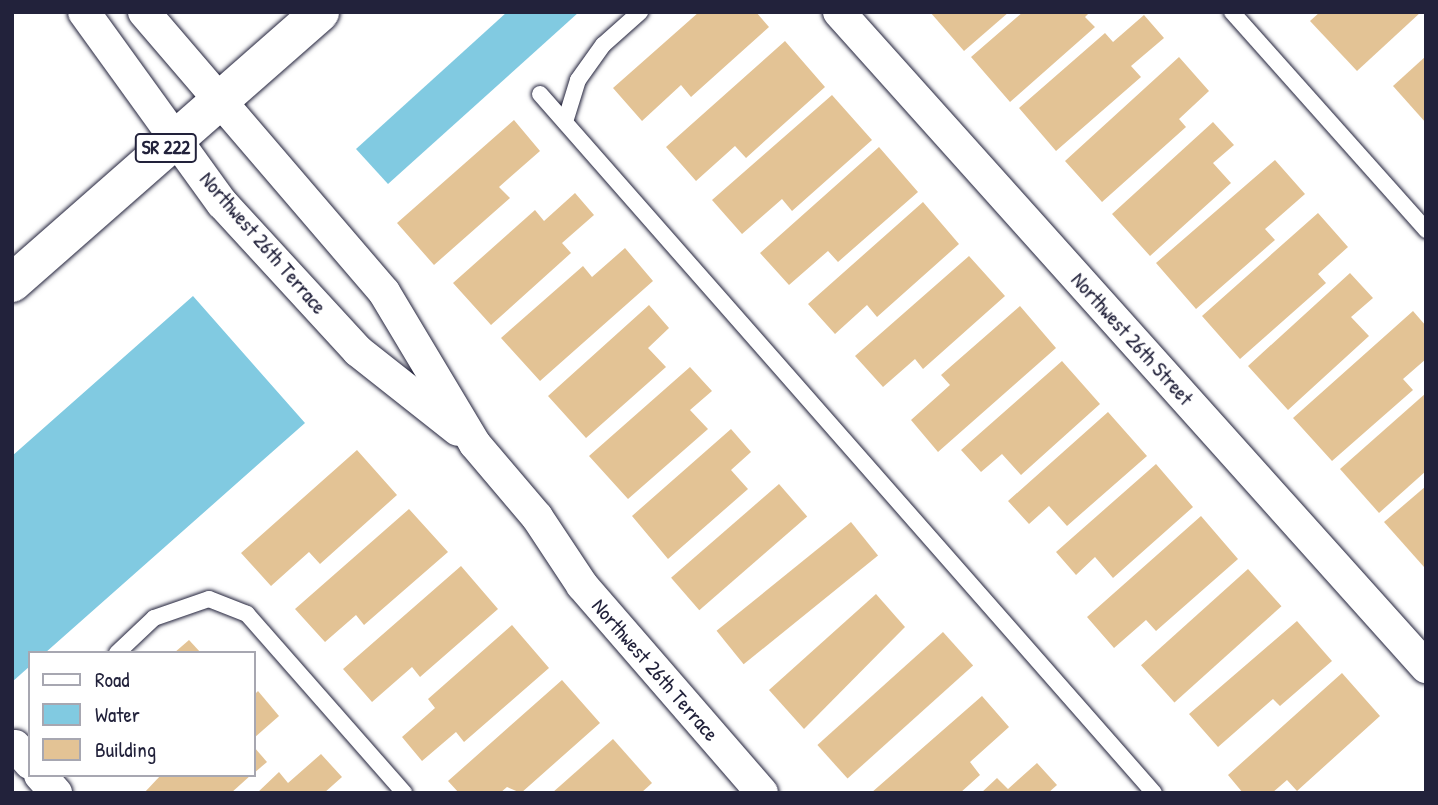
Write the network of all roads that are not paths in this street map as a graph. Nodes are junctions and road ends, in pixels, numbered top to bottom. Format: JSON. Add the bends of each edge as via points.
{"nodes":[{"id":1,"x":83,"y":12,"type":"edge"},
{"id":2,"x":144,"y":12,"type":"edge"},
{"id":3,"x":320,"y":12,"type":"edge"},
{"id":4,"x":640,"y":12,"type":"edge"},
{"id":5,"x":839,"y":12,"type":"edge"},
{"id":6,"x":1232,"y":12,"type":"edge"},
{"id":7,"x":540,"y":94,"type":"dead end"},
{"id":8,"x":218,"y":102,"type":"junction"},
{"id":9,"x":565,"y":122,"type":"junction"},
{"id":10,"x":176,"y":139,"type":"junction"},
{"id":11,"x":1426,"y":230,"type":"edge"},
{"id":12,"x":12,"y":283,"type":"edge"},
{"id":13,"x":475,"y":444,"type":"junction"},
{"id":14,"x":119,"y":651,"type":"edge"},
{"id":15,"x":1426,"y":667,"type":"edge"},
{"id":16,"x":42,"y":777,"type":"edge"},
{"id":17,"x":56,"y":793,"type":"edge"},
{"id":18,"x":404,"y":793,"type":"edge"},
{"id":19,"x":762,"y":793,"type":"edge"},
{"id":20,"x":1154,"y":793,"type":"edge"}],
"edges":[{"from":1,"to":10,"type":"street","name":"Northwest 26th Terrace"},
{"from":2,"to":8,"type":"street","name":"Northwest 26th Terrace"},
{"from":3,"to":8,"type":"main road","number":"SR 222"},
{"from":4,"to":9,"type":"lane","via":[[603,45],[578,80]]},
{"from":5,"to":15,"type":"street","name":"Northwest 26th Street"},
{"from":6,"to":11,"type":"lane"},
{"from":7,"to":9,"type":"lane"},
{"from":8,"to":10,"type":"main road","number":"SR 222"},
{"from":8,"to":13,"type":"street","name":"Northwest 26th Terrace","via":[[384,292]]},
{"from":9,"to":20,"type":"lane"},
{"from":10,"to":12,"type":"main road","number":"SR 222"},
{"from":10,"to":13,"type":"street","name":"Northwest 26th Terrace","via":[[222,204],[358,351]]},
{"from":13,"to":19,"type":"street","name":"Northwest 26th Terrace","via":[[537,517],[582,585]]},
{"from":14,"to":18,"type":"lane","via":[[154,618],[209,599],[247,614]]},
{"from":16,"to":17,"type":"street"}]}
